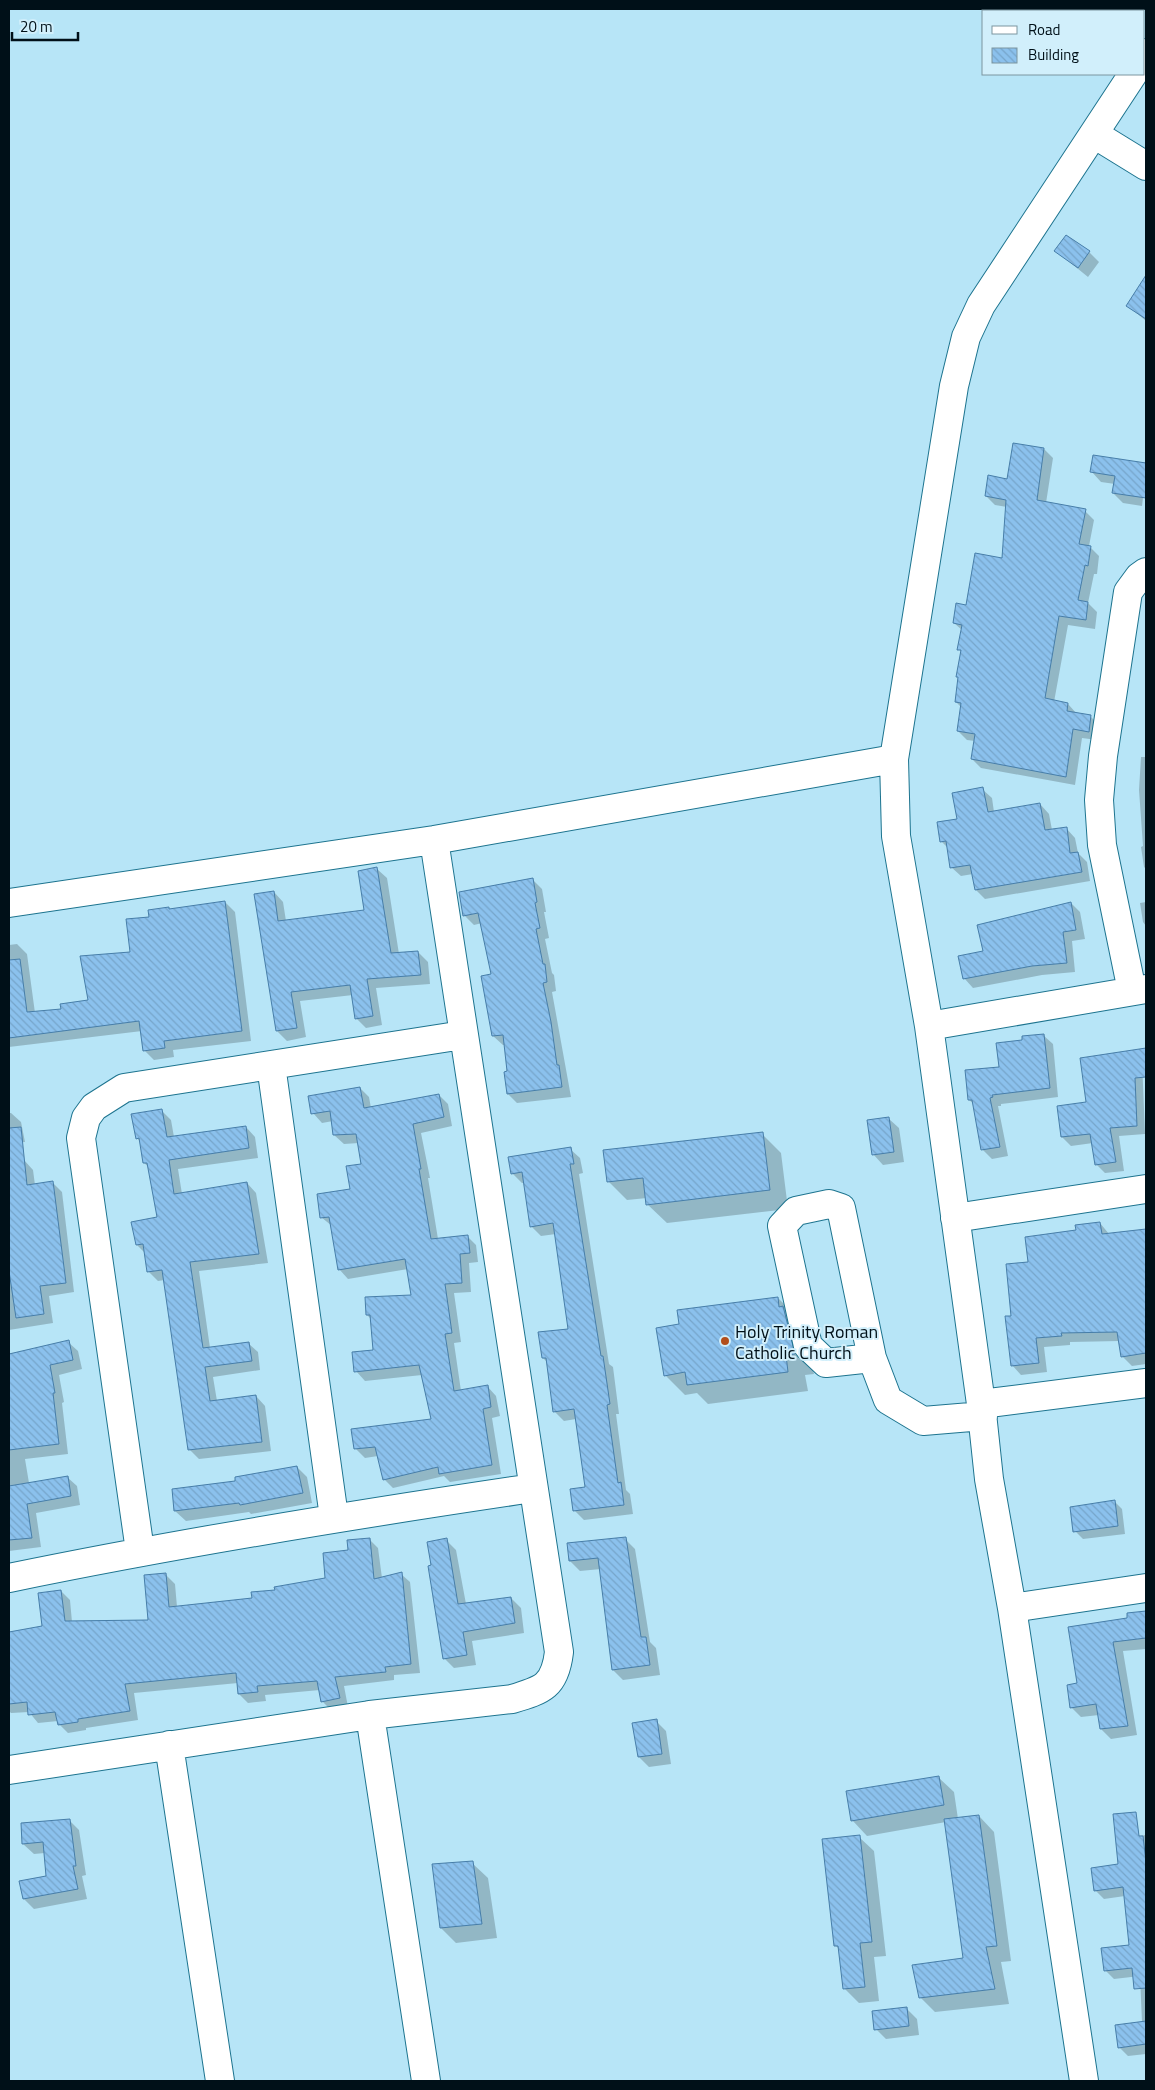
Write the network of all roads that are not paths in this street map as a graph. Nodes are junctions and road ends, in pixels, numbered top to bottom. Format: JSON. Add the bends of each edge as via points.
{"nodes":[{"id":1,"x":1132,"y":75,"type":"edge"},
{"id":2,"x":1094,"y":134,"type":"junction"},
{"id":3,"x":1146,"y":166,"type":"edge"},
{"id":4,"x":1146,"y":572,"type":"edge"},
{"id":5,"x":894,"y":759,"type":"junction"},
{"id":6,"x":434,"y":840,"type":"junction"},
{"id":7,"x":9,"y":903,"type":"edge"},
{"id":8,"x":1139,"y":990,"type":"edge"},
{"id":9,"x":929,"y":1026,"type":"junction"},
{"id":10,"x":464,"y":1035,"type":"junction"},
{"id":11,"x":270,"y":1065,"type":"junction"},
{"id":12,"x":1146,"y":1189,"type":"edge"},
{"id":13,"x":955,"y":1218,"type":"junction"},
{"id":14,"x":872,"y":1358,"type":"junction"},
{"id":15,"x":1146,"y":1383,"type":"edge"},
{"id":16,"x":982,"y":1410,"type":"junction"},
{"id":17,"x":533,"y":1488,"type":"junction"},
{"id":18,"x":334,"y":1518,"type":"junction"},
{"id":19,"x":140,"y":1551,"type":"junction"},
{"id":20,"x":9,"y":1578,"type":"edge"},
{"id":21,"x":1146,"y":1588,"type":"edge"},
{"id":22,"x":1012,"y":1608,"type":"junction"},
{"id":23,"x":370,"y":1715,"type":"junction"},
{"id":24,"x":169,"y":1744,"type":"junction"},
{"id":25,"x":9,"y":1770,"type":"edge"},
{"id":26,"x":220,"y":2081,"type":"edge"},
{"id":27,"x":426,"y":2081,"type":"edge"},
{"id":28,"x":1084,"y":2081,"type":"edge"}],
"edges":[{"from":1,"to":2,"type":"street"},
{"from":2,"to":3,"type":"street"},
{"from":2,"to":5,"type":"street","via":[[981,305],[966,337],[954,386]]},
{"from":4,"to":8,"type":"street","via":[[1128,592],[1099,800],[1102,844]]},
{"from":5,"to":6,"type":"street"},
{"from":5,"to":9,"type":"street","via":[[896,836]]},
{"from":6,"to":7,"type":"street"},
{"from":6,"to":10,"type":"street"},
{"from":8,"to":9,"type":"street"},
{"from":9,"to":13,"type":"street"},
{"from":10,"to":11,"type":"street"},
{"from":10,"to":17,"type":"street"},
{"from":11,"to":18,"type":"street"},
{"from":11,"to":19,"type":"street","via":[[124,1088],[94,1107],[84,1125],[81,1138]]},
{"from":12,"to":13,"type":"street"},
{"from":13,"to":16,"type":"street"},
{"from":14,"to":14,"type":"street","via":[[841,1208],[829,1204],[796,1211],[782,1226],[808,1346],[826,1363]]},
{"from":14,"to":16,"type":"street","via":[[888,1400],[923,1421]]},
{"from":15,"to":16,"type":"street"},
{"from":16,"to":22,"type":"street","via":[[990,1480]]},
{"from":17,"to":18,"type":"street"},
{"from":17,"to":23,"type":"street","via":[[558,1652],[556,1669],[546,1686],[512,1699]]},
{"from":18,"to":19,"type":"street"},
{"from":19,"to":20,"type":"street"},
{"from":21,"to":22,"type":"street"},
{"from":22,"to":28,"type":"street"},
{"from":23,"to":24,"type":"street"},
{"from":23,"to":27,"type":"street"},
{"from":24,"to":25,"type":"street"},
{"from":24,"to":26,"type":"street"}]}
